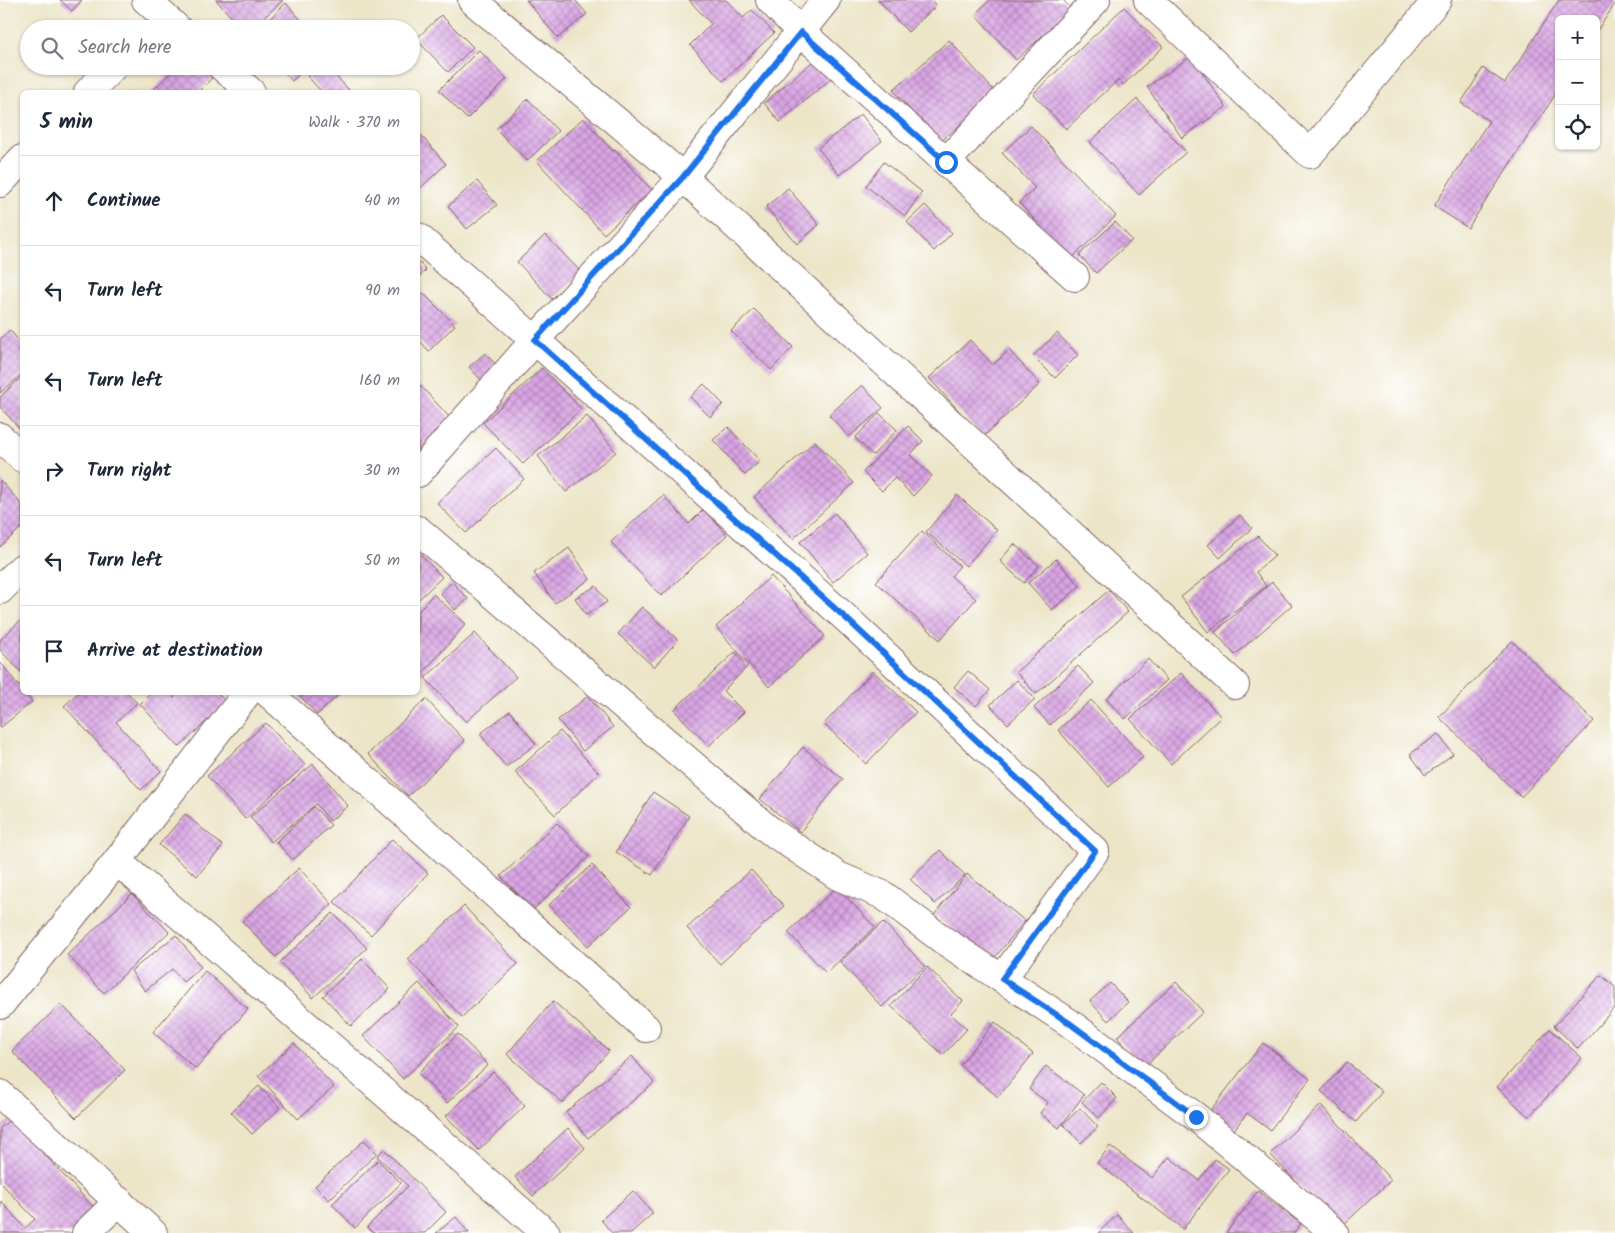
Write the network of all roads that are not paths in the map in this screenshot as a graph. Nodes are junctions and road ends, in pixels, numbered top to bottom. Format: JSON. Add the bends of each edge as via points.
{"nodes":[{"id":1,"x":472,"y":0,"type":"edge"},
{"id":2,"x":770,"y":0,"type":"edge"},
{"id":3,"x":826,"y":0,"type":"edge"},
{"id":4,"x":1096,"y":0,"type":"edge"},
{"id":5,"x":1148,"y":0,"type":"edge"},
{"id":6,"x":1437,"y":0,"type":"edge"},
{"id":7,"x":801,"y":32,"type":"junction"},
{"id":8,"x":105,"y":75,"type":"edge"},
{"id":9,"x":231,"y":75,"type":"edge"},
{"id":10,"x":90,"y":90,"type":"edge"},
{"id":11,"x":249,"y":90,"type":"edge"},
{"id":12,"x":20,"y":161,"type":"edge"},
{"id":13,"x":946,"y":162,"type":"junction"},
{"id":14,"x":683,"y":177,"type":"junction"},
{"id":15,"x":0,"y":183,"type":"edge"},
{"id":16,"x":420,"y":239,"type":"edge"},
{"id":17,"x":1075,"y":277,"type":"dead end"},
{"id":18,"x":535,"y":340,"type":"junction"},
{"id":19,"x":0,"y":437,"type":"edge"},
{"id":20,"x":20,"y":456,"type":"edge"},
{"id":21,"x":420,"y":472,"type":"edge"},
{"id":22,"x":420,"y":532,"type":"edge"},
{"id":23,"x":20,"y":570,"type":"edge"},
{"id":24,"x":0,"y":590,"type":"edge"},
{"id":25,"x":1235,"y":685,"type":"dead end"},
{"id":26,"x":246,"y":695,"type":"edge"},
{"id":27,"x":270,"y":695,"type":"edge"},
{"id":28,"x":117,"y":860,"type":"junction"},
{"id":29,"x":1002,"y":979,"type":"junction"},
{"id":30,"x":0,"y":1005,"type":"edge"},
{"id":31,"x":646,"y":1028,"type":"dead end"},
{"id":32,"x":0,"y":1094,"type":"edge"},
{"id":33,"x":119,"y":1202,"type":"junction"},
{"id":34,"x":1334,"y":1232,"type":"edge"},
{"id":35,"x":86,"y":1233,"type":"edge"},
{"id":36,"x":153,"y":1233,"type":"edge"},
{"id":37,"x":546,"y":1233,"type":"edge"}],
"edges":[{"from":1,"to":14,"type":"street"},
{"from":2,"to":7,"type":"street"},
{"from":3,"to":7,"type":"street"},
{"from":4,"to":13,"type":"street"},
{"from":5,"to":6,"type":"street","via":[[1310,154]]},
{"from":7,"to":13,"type":"street"},
{"from":7,"to":14,"type":"street"},
{"from":8,"to":10,"type":"street"},
{"from":9,"to":11,"type":"street"},
{"from":12,"to":15,"type":"street"},
{"from":13,"to":17,"type":"street"},
{"from":14,"to":18,"type":"street"},
{"from":14,"to":25,"type":"street"},
{"from":16,"to":18,"type":"street"},
{"from":18,"to":21,"type":"street"},
{"from":18,"to":29,"type":"street","via":[[849,621],[1095,851]]},
{"from":19,"to":20,"type":"street"},
{"from":22,"to":29,"type":"street","via":[[769,830],[838,876],[883,895]]},
{"from":23,"to":24,"type":"street"},
{"from":26,"to":28,"type":"street"},
{"from":27,"to":31,"type":"street"},
{"from":28,"to":30,"type":"street"},
{"from":28,"to":37,"type":"street"},
{"from":29,"to":34,"type":"street","via":[[1068,1022],[1196,1117]]},
{"from":32,"to":33,"type":"street"},
{"from":33,"to":35,"type":"street"},
{"from":33,"to":36,"type":"street"}]}
